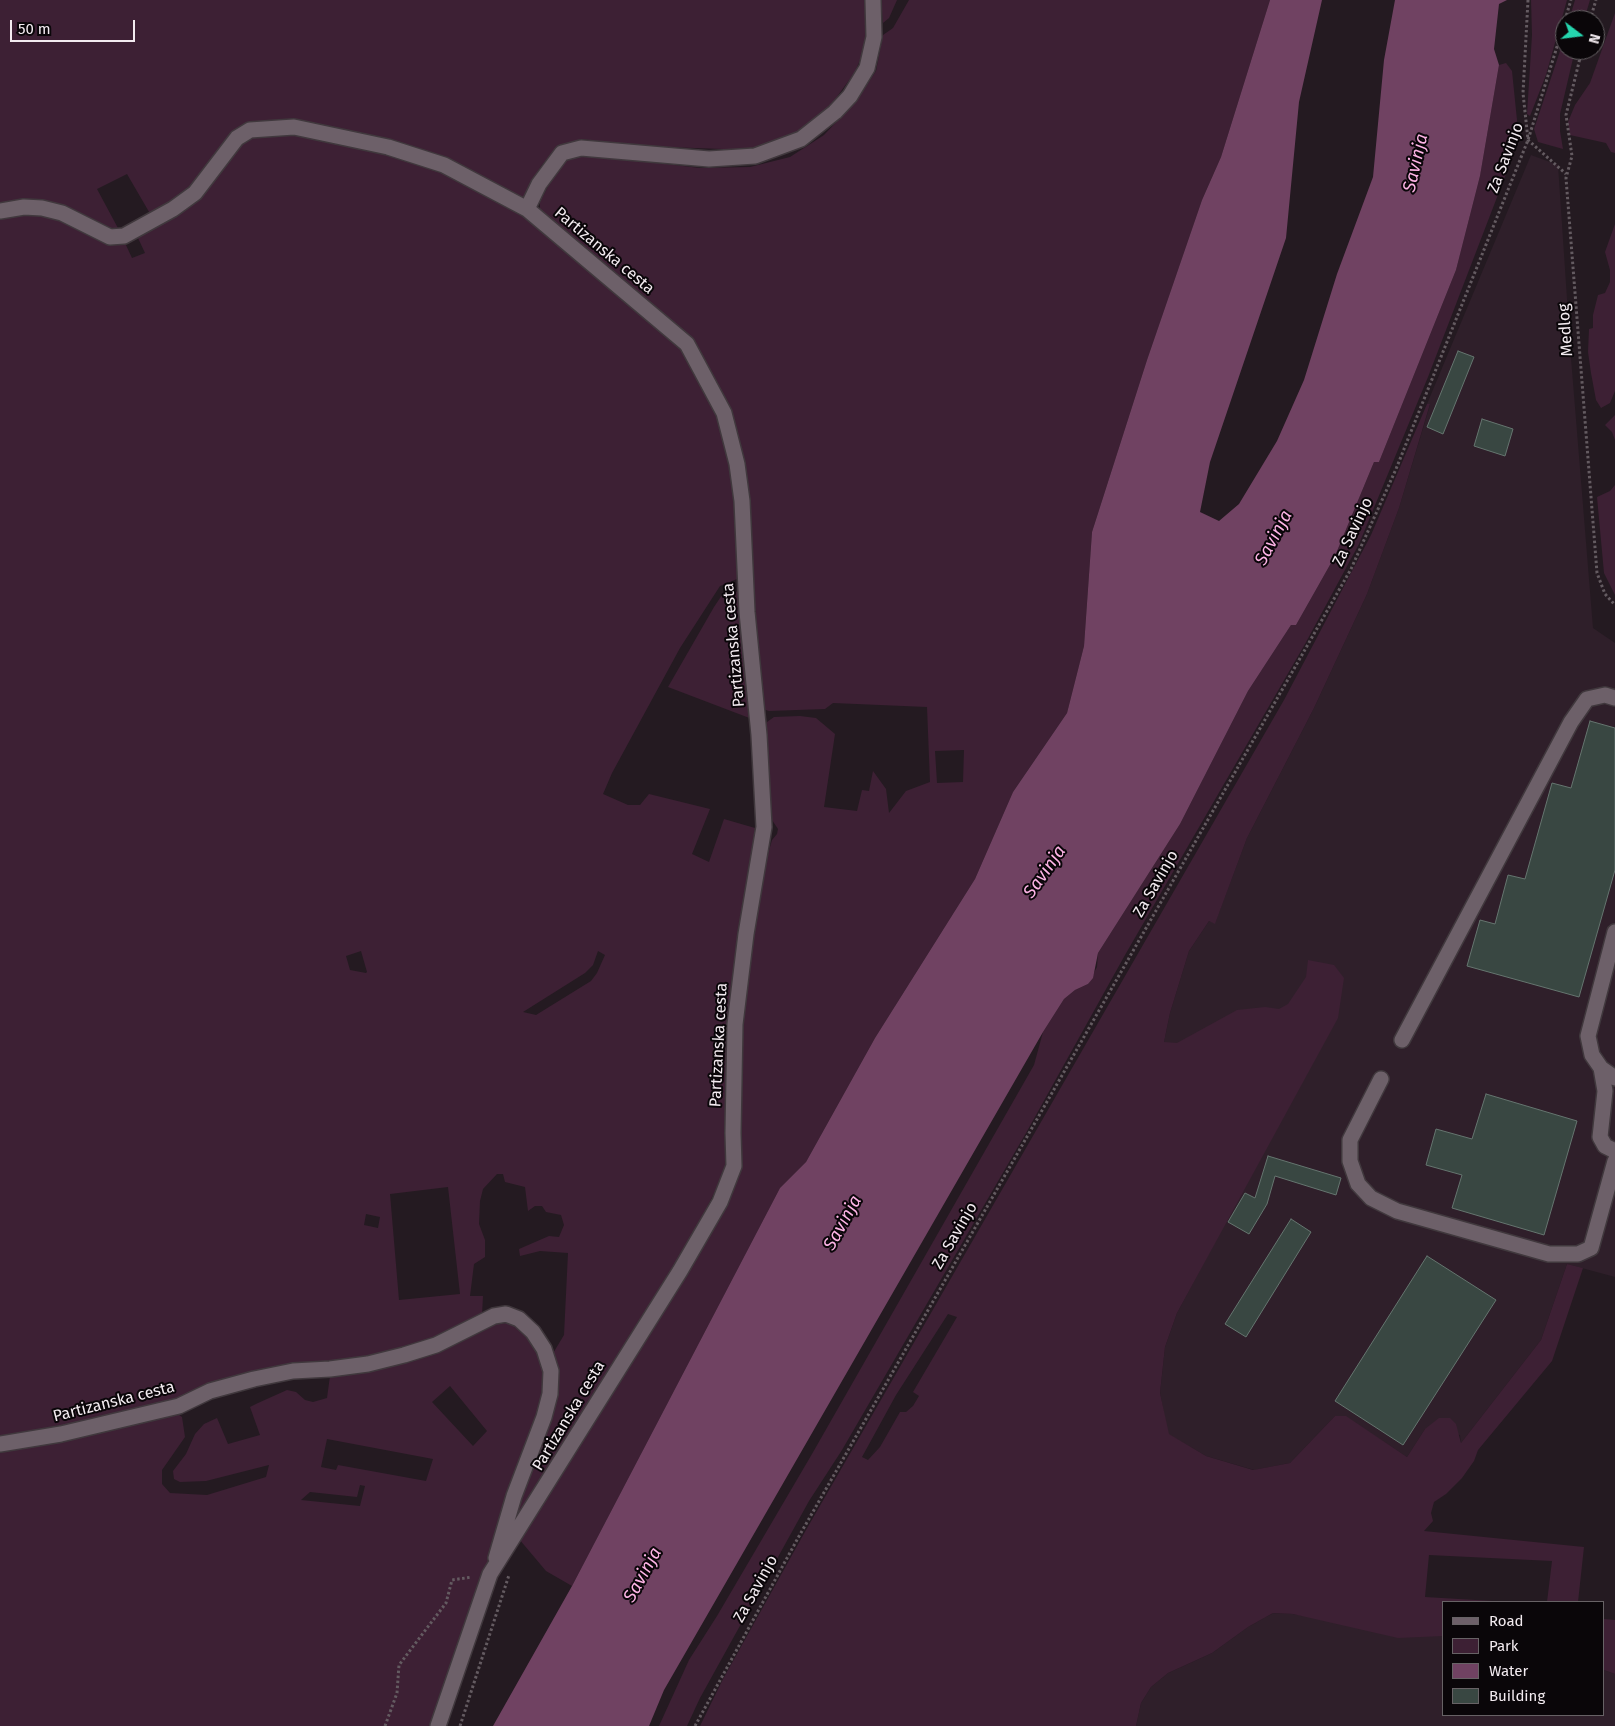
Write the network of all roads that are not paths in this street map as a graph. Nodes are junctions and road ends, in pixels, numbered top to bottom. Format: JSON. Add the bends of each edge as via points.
{"nodes":[{"id":1,"x":872,"y":0,"type":"edge"},
{"id":2,"x":527,"y":209,"type":"junction"},
{"id":3,"x":0,"y":211,"type":"edge"},
{"id":4,"x":1615,"y":698,"type":"edge"},
{"id":5,"x":1615,"y":932,"type":"edge"},
{"id":6,"x":1402,"y":1040,"type":"dead end"},
{"id":7,"x":1601,"y":1068,"type":"junction"},
{"id":8,"x":1615,"y":1078,"type":"edge"},
{"id":9,"x":1381,"y":1079,"type":"dead end"},
{"id":10,"x":1615,"y":1150,"type":"edge"},
{"id":11,"x":1615,"y":1161,"type":"edge"},
{"id":12,"x":0,"y":1444,"type":"edge"},
{"id":13,"x":491,"y":1573,"type":"junction"},
{"id":14,"x":438,"y":1726,"type":"edge"}],
"edges":[{"from":1,"to":2,"type":"street","via":[[874,37],[868,68],[835,112],[801,139],[755,156],[709,159],[581,148],[562,153],[539,184]]},
{"from":2,"to":3,"type":"street","name":"Partizanska cesta","via":[[444,165],[370,143],[294,127],[250,130],[243,134],[194,193],[173,210],[124,236],[110,237],[62,213],[42,208]]},
{"from":2,"to":13,"type":"street","name":"Partizanska cesta","via":[[688,344],[724,413],[742,501],[764,827],[746,934],[736,1024],[734,1166],[720,1202],[680,1270]]},
{"from":4,"to":6,"type":"street","via":[[1605,694],[1587,699],[1571,722]]},
{"from":5,"to":7,"type":"street","via":[[1588,1036],[1592,1055]]},
{"from":7,"to":8,"type":"street"},
{"from":7,"to":10,"type":"street","via":[[1605,1090],[1600,1137],[1605,1146]]},
{"from":9,"to":11,"type":"street","via":[[1350,1140],[1350,1161],[1358,1184],[1371,1198],[1398,1211],[1549,1254],[1578,1254],[1591,1248]]},
{"from":12,"to":13,"type":"street","name":"Partizanska cesta","via":[[60,1434],[179,1406],[210,1391],[254,1378],[293,1371],[330,1370],[404,1356],[436,1345],[494,1316],[506,1314],[519,1319],[533,1332],[552,1370],[544,1417],[514,1496]]},
{"from":13,"to":14,"type":"street","name":"Partizanska cesta"}]}
